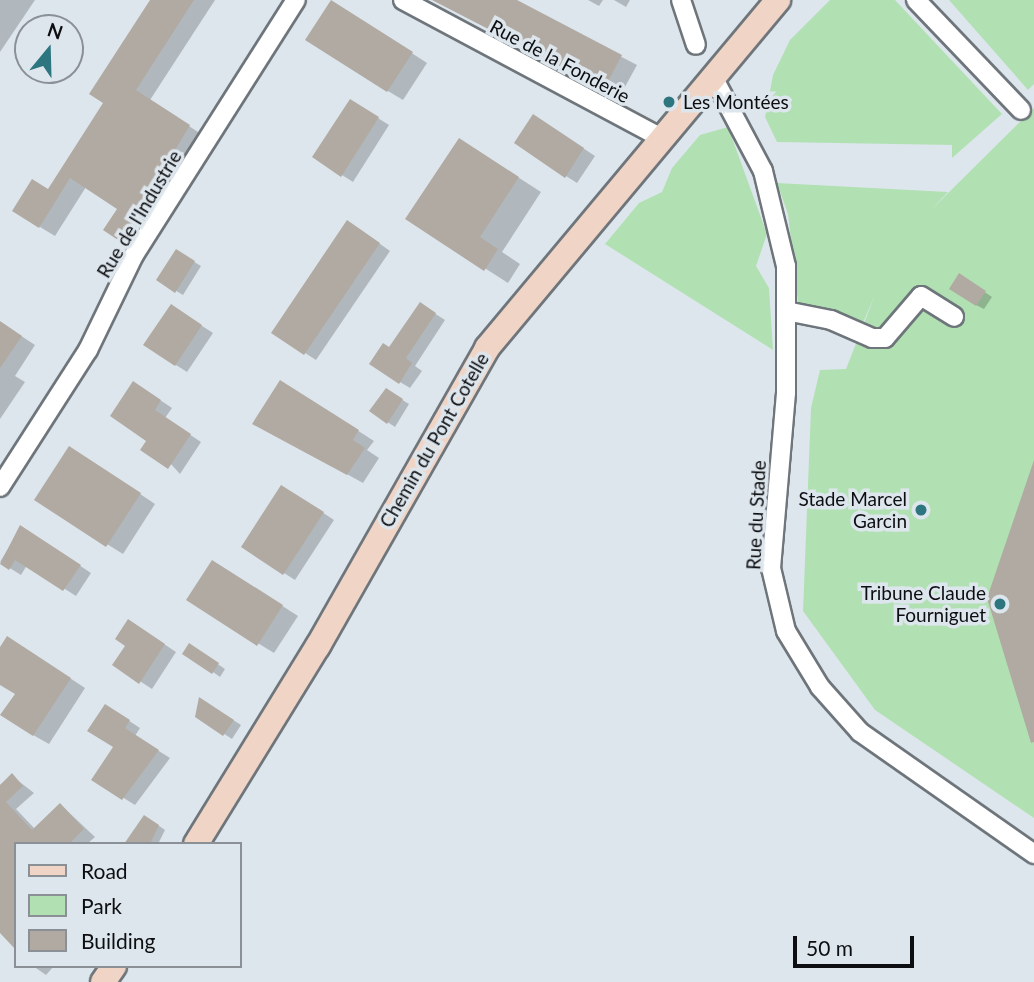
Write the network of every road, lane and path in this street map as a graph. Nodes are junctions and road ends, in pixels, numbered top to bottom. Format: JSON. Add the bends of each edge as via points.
{"nodes":[{"id":1,"x":296,"y":0,"type":"edge"},
{"id":2,"x":403,"y":0,"type":"edge"},
{"id":3,"x":681,"y":0,"type":"edge"},
{"id":4,"x":778,"y":0,"type":"edge"},
{"id":5,"x":916,"y":0,"type":"edge"},
{"id":6,"x":696,"y":46,"type":"dead end"},
{"id":7,"x":716,"y":73,"type":"junction"},
{"id":8,"x":1021,"y":110,"type":"dead end"},
{"id":9,"x":662,"y":138,"type":"junction"},
{"id":10,"x":786,"y":311,"type":"junction"},
{"id":11,"x":954,"y":317,"type":"dead end"},
{"id":12,"x":0,"y":487,"type":"edge"},
{"id":13,"x":197,"y":842,"type":"edge"},
{"id":14,"x":1034,"y":853,"type":"edge"}],
"edges":[{"from":1,"to":12,"type":"street","name":"Rue de l'Industrie","via":[[134,255],[89,351]]},
{"from":2,"to":9,"type":"street","name":"Rue de la Fonderie"},
{"from":3,"to":6,"type":"street"},
{"from":4,"to":7,"type":"street","name":"Chemin du Pont Cotelle"},
{"from":5,"to":8,"type":"street"},
{"from":7,"to":9,"type":"street","name":"Chemin du Pont Cotelle"},
{"from":7,"to":10,"type":"street","name":"Rue du Stade","via":[[771,192],[786,266]]},
{"from":9,"to":13,"type":"street","name":"Chemin du Pont Cotelle","via":[[487,348],[318,646]]},
{"from":10,"to":11,"type":"street","via":[[831,320],[872,338],[885,338],[921,296]]},
{"from":10,"to":14,"type":"street","name":"Rue du Stade","via":[[771,568],[786,631],[820,687],[860,732]]}]}
